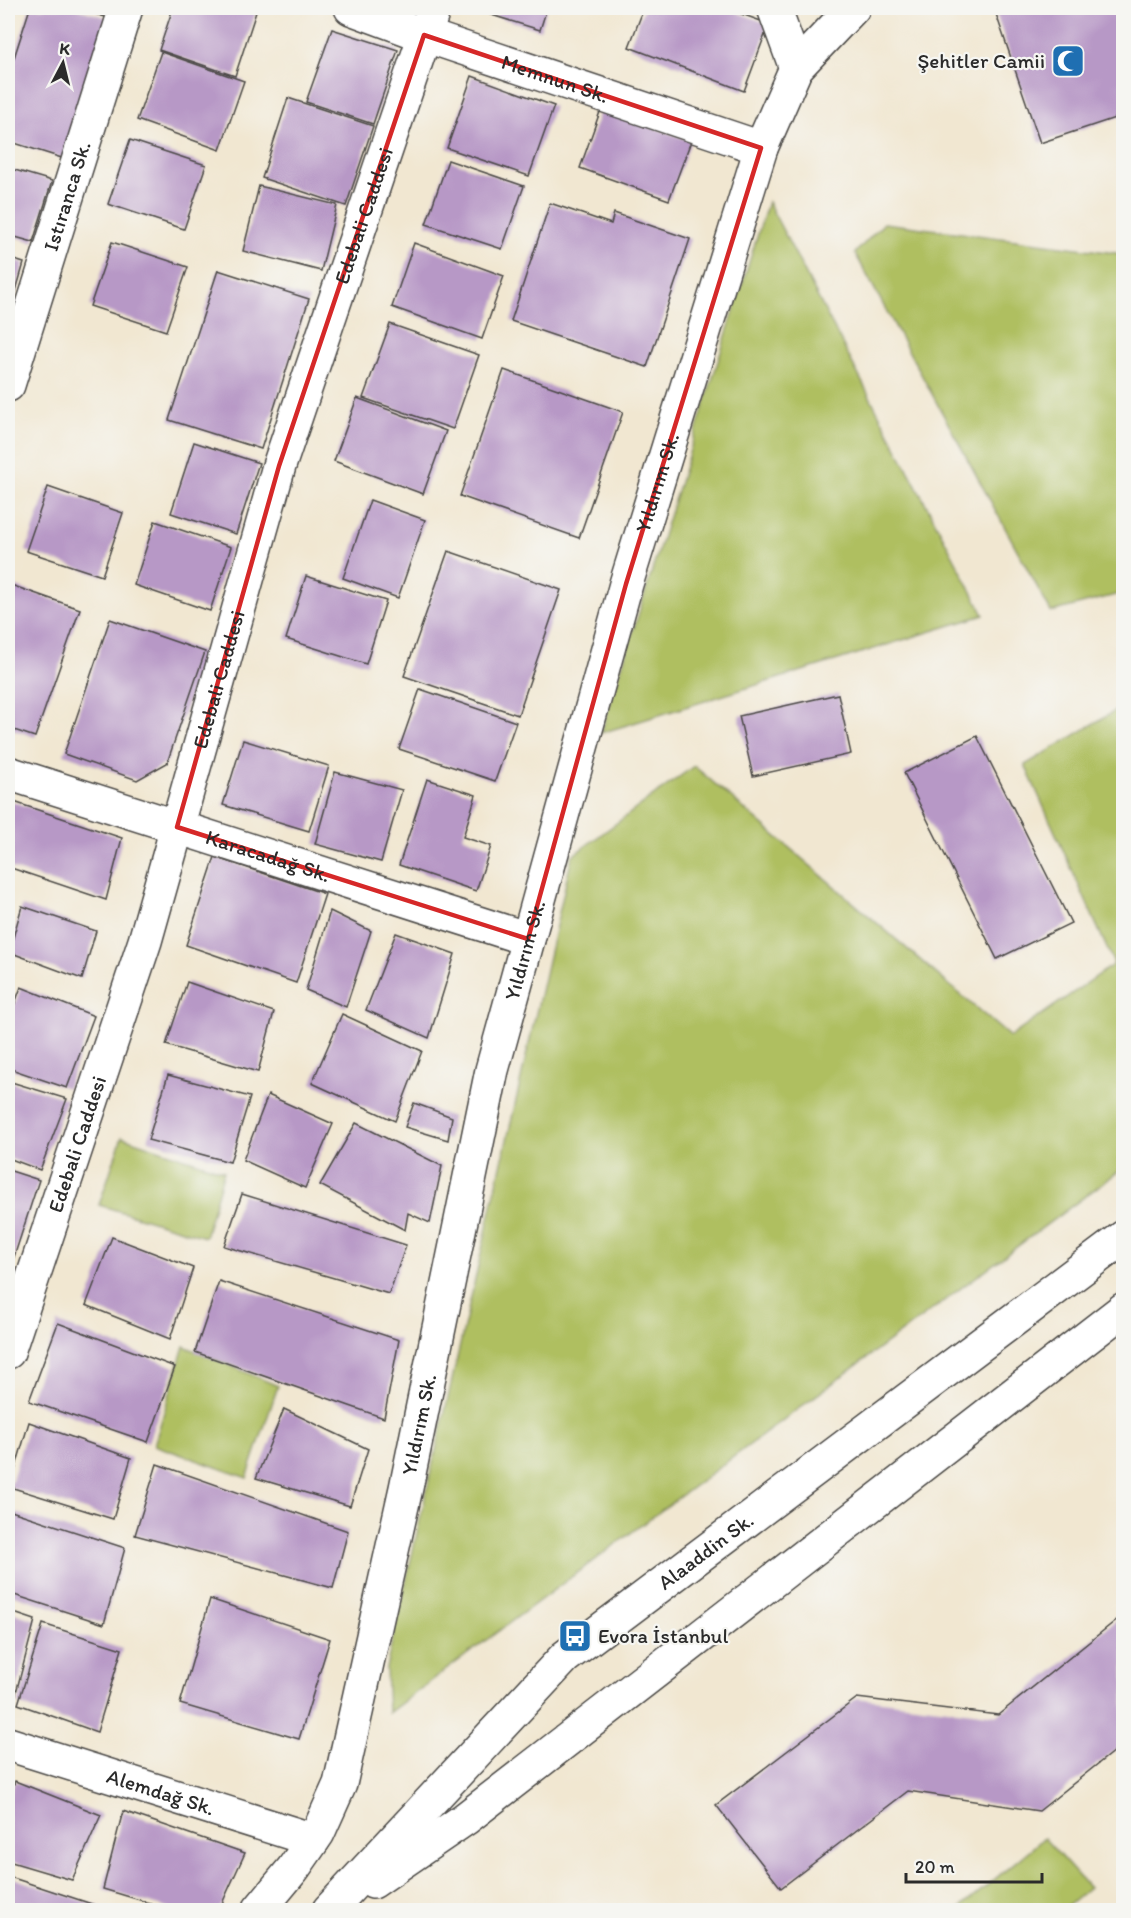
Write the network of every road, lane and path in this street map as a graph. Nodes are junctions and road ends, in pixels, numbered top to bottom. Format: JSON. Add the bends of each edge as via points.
{"nodes":[{"id":1,"x":126,"y":8,"type":"edge"},
{"id":2,"x":351,"y":8,"type":"edge"},
{"id":3,"x":774,"y":8,"type":"edge"},
{"id":4,"x":853,"y":8,"type":"edge"},
{"id":5,"x":429,"y":21,"type":"edge"},
{"id":6,"x":796,"y":68,"type":"junction"},
{"id":7,"x":761,"y":148,"type":"junction"},
{"id":8,"x":8,"y":385,"type":"edge"},
{"id":9,"x":8,"y":773,"type":"edge"},
{"id":10,"x":177,"y":827,"type":"junction"},
{"id":11,"x":528,"y":939,"type":"junction"},
{"id":12,"x":1124,"y":1237,"type":"edge"},
{"id":13,"x":1124,"y":1310,"type":"edge"},
{"id":14,"x":8,"y":1352,"type":"edge"},
{"id":15,"x":8,"y":1744,"type":"edge"},
{"id":16,"x":313,"y":1840,"type":"junction"},
{"id":17,"x":259,"y":1911,"type":"edge"},
{"id":18,"x":330,"y":1911,"type":"edge"}],
"edges":[{"from":1,"to":8,"type":"street","name":"Istıranca Sk."},
{"from":2,"to":5,"type":"street","name":"Memnun Sk."},
{"from":3,"to":6,"type":"street"},
{"from":4,"to":6,"type":"street","name":"Yıldırım Sk."},
{"from":5,"to":7,"type":"street","name":"Memnun Sk."},
{"from":5,"to":10,"type":"street","name":"Edebali Caddesi","via":[[279,466]]},
{"from":6,"to":7,"type":"street","name":"Yıldırım Sk."},
{"from":7,"to":11,"type":"street","name":"Yıldırım Sk.","via":[[626,584]]},
{"from":9,"to":10,"type":"street","name":"Karacadağ Sk."},
{"from":10,"to":11,"type":"street","name":"Karacadağ Sk."},
{"from":10,"to":14,"type":"street","name":"Edebali Caddesi","via":[[145,940]]},
{"from":11,"to":16,"type":"street","name":"Yıldırım Sk.","via":[[492,1070],[340,1784]]},
{"from":12,"to":18,"type":"street","name":"Alaaddin Sk.","via":[[565,1657]]},
{"from":13,"to":18,"type":"street","name":"Alaaddin Sk.","via":[[465,1819]]},
{"from":15,"to":16,"type":"street","name":"Alemdağ Sk."},
{"from":16,"to":17,"type":"street","name":"Yıldırım Sk."}]}
